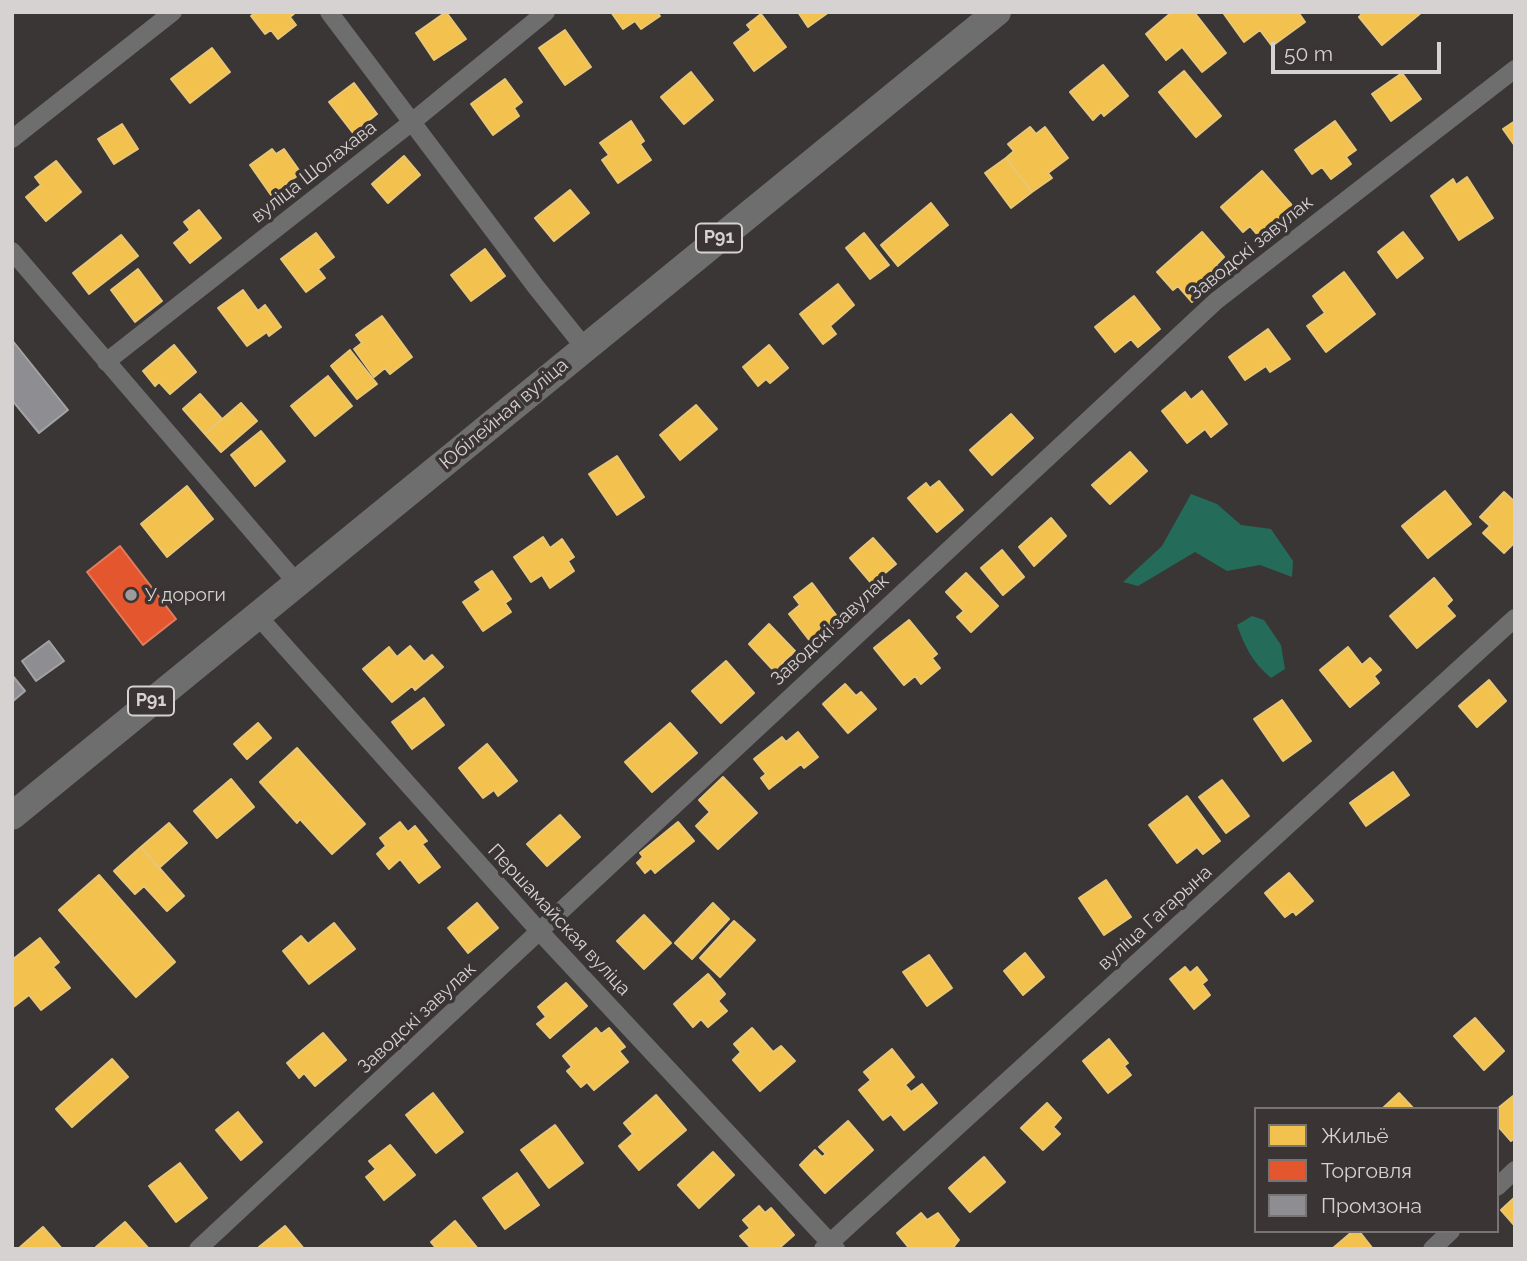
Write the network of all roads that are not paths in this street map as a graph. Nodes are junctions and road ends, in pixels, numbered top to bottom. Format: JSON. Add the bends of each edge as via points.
{"nodes":[{"id":1,"x":173,"y":12,"type":"edge"},
{"id":2,"x":329,"y":12,"type":"edge"},
{"id":3,"x":546,"y":12,"type":"edge"},
{"id":4,"x":997,"y":12,"type":"edge"},
{"id":5,"x":1515,"y":69,"type":"edge"},
{"id":6,"x":412,"y":122,"type":"junction"},
{"id":7,"x":12,"y":139,"type":"edge"},
{"id":8,"x":12,"y":251,"type":"edge"},
{"id":9,"x":584,"y":348,"type":"junction"},
{"id":10,"x":106,"y":362,"type":"junction"},
{"id":11,"x":296,"y":582,"type":"junction"},
{"id":12,"x":256,"y":614,"type":"junction"},
{"id":13,"x":1515,"y":618,"type":"edge"},
{"id":14,"x":12,"y":816,"type":"edge"},
{"id":15,"x":540,"y":932,"type":"junction"},
{"id":16,"x":1515,"y":1170,"type":"edge"},
{"id":17,"x":1499,"y":1185,"type":"edge"},
{"id":18,"x":1449,"y":1233,"type":"edge"},
{"id":19,"x":830,"y":1247,"type":"edge"},
{"id":20,"x":198,"y":1249,"type":"edge"},
{"id":21,"x":1432,"y":1249,"type":"edge"}],
"edges":[{"from":1,"to":7,"type":"street"},
{"from":2,"to":6,"type":"street"},
{"from":3,"to":6,"type":"street","name":"вуліца Шолахава"},
{"from":4,"to":9,"type":"main road","name":"Юбілейная вуліца","number":"Р91"},
{"from":5,"to":15,"type":"street","name":"Заводскі завулак","via":[[1216,301]]},
{"from":6,"to":9,"type":"street"},
{"from":6,"to":10,"type":"street","name":"вуліца Шолахава"},
{"from":8,"to":10,"type":"street"},
{"from":9,"to":11,"type":"main road","name":"Юбілейная вуліца","number":"Р91"},
{"from":10,"to":11,"type":"street"},
{"from":11,"to":12,"type":"main road","name":"Юбілейная вуліца","number":"Р91"},
{"from":12,"to":14,"type":"main road","name":"Юбілейная вуліца","number":"Р91"},
{"from":12,"to":15,"type":"street","name":"Першамайская вуліца"},
{"from":13,"to":19,"type":"street","name":"вуліца Гагарына"},
{"from":15,"to":19,"type":"street","name":"Першамайская вуліца"},
{"from":15,"to":20,"type":"street","name":"Заводскі завулак"},
{"from":16,"to":17,"type":"street"},
{"from":18,"to":21,"type":"street"}]}
